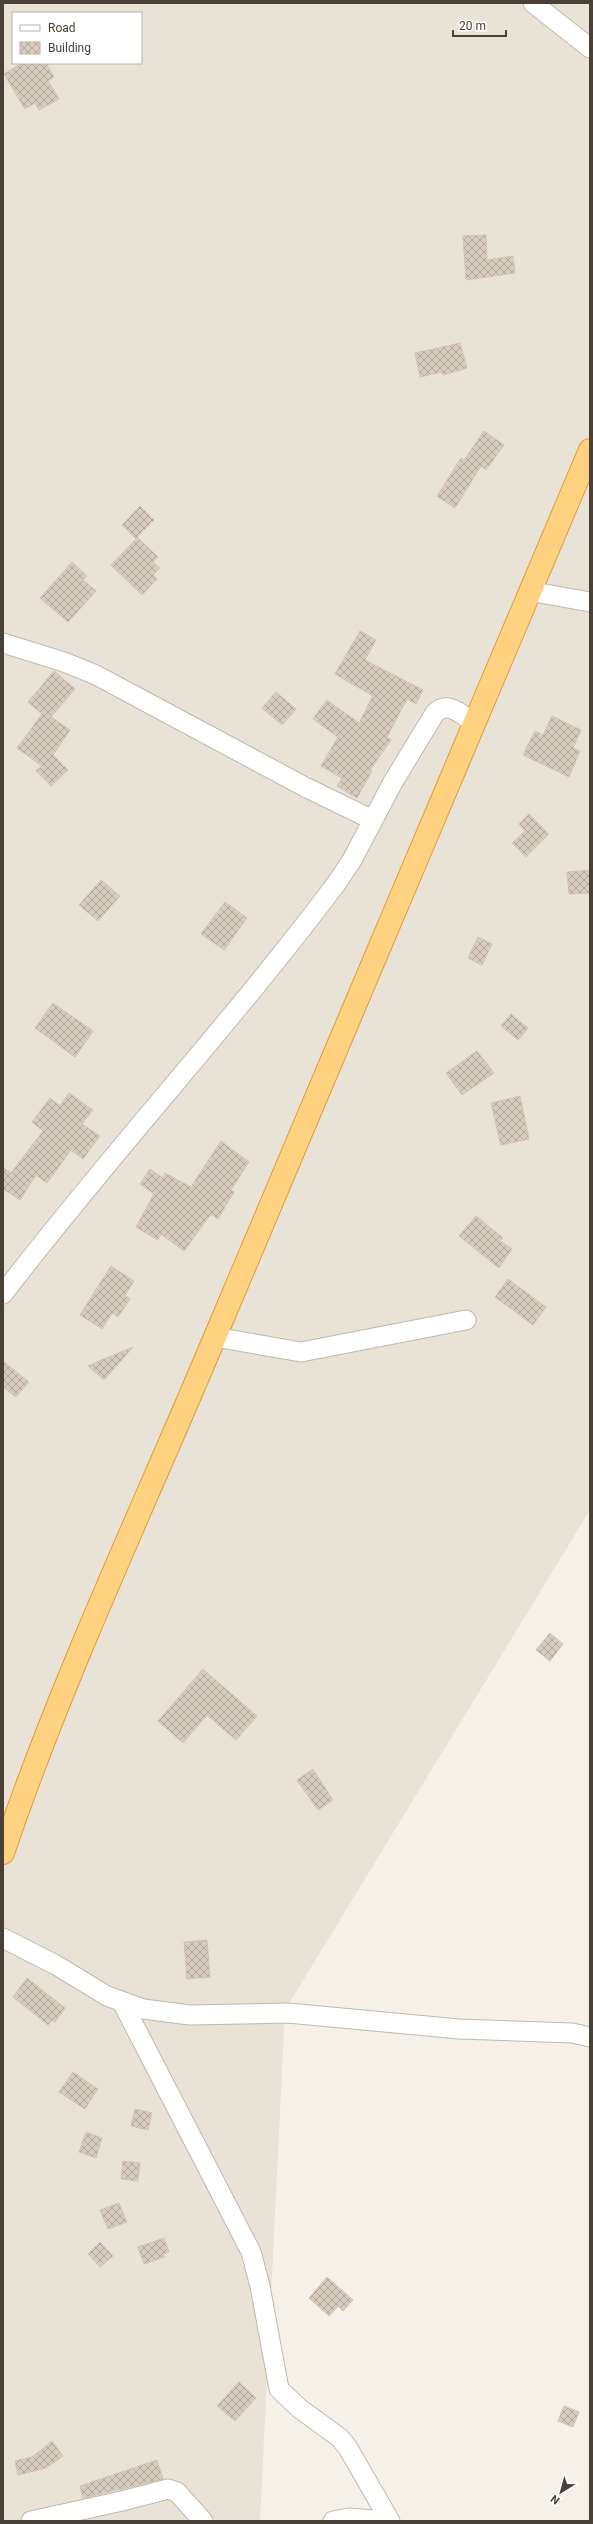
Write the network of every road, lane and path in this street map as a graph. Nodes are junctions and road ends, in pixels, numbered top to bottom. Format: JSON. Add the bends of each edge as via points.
{"nodes":[{"id":1,"x":533,"y":3,"type":"edge"},
{"id":2,"x":590,"y":48,"type":"edge"},
{"id":3,"x":590,"y":450,"type":"edge"},
{"id":4,"x":529,"y":591,"type":"junction"},
{"id":5,"x":590,"y":602,"type":"edge"},
{"id":6,"x":3,"y":643,"type":"edge"},
{"id":7,"x":474,"y":723,"type":"junction"},
{"id":8,"x":373,"y":820,"type":"junction"},
{"id":9,"x":3,"y":1294,"type":"edge"},
{"id":10,"x":466,"y":1320,"type":"dead end"},
{"id":11,"x":215,"y":1337,"type":"junction"},
{"id":12,"x":3,"y":1853,"type":"edge"},
{"id":13,"x":3,"y":1938,"type":"edge"},
{"id":14,"x":122,"y":2002,"type":"junction"},
{"id":15,"x":590,"y":2037,"type":"edge"},
{"id":16,"x":31,"y":2521,"type":"edge"},
{"id":17,"x":203,"y":2521,"type":"edge"},
{"id":18,"x":333,"y":2521,"type":"edge"},
{"id":19,"x":384,"y":2521,"type":"edge"},
{"id":20,"x":390,"y":2521,"type":"edge"}],
"edges":[{"from":1,"to":2,"type":"street"},
{"from":3,"to":4,"type":"highway"},
{"from":4,"to":5,"type":"street"},
{"from":4,"to":7,"type":"highway"},
{"from":6,"to":8,"type":"street","via":[[96,675],[305,787]]},
{"from":7,"to":8,"type":"street","via":[[449,707],[437,711]]},
{"from":7,"to":11,"type":"highway"},
{"from":8,"to":9,"type":"street","via":[[352,860],[320,905],[188,1069],[60,1218]]},
{"from":10,"to":11,"type":"street","via":[[301,1352]]},
{"from":11,"to":12,"type":"highway","via":[[82,1643],[27,1781]]},
{"from":13,"to":14,"type":"street"},
{"from":14,"to":15,"type":"street","via":[[143,2009],[190,2015],[288,2012],[459,2029],[549,2032]]},
{"from":14,"to":20,"type":"street","via":[[251,2252],[260,2286],[279,2389],[299,2408],[340,2438]]},
{"from":16,"to":17,"type":"street","via":[[122,2502],[168,2489],[177,2492]]},
{"from":18,"to":19,"type":"street","via":[[350,2518]]}]}
